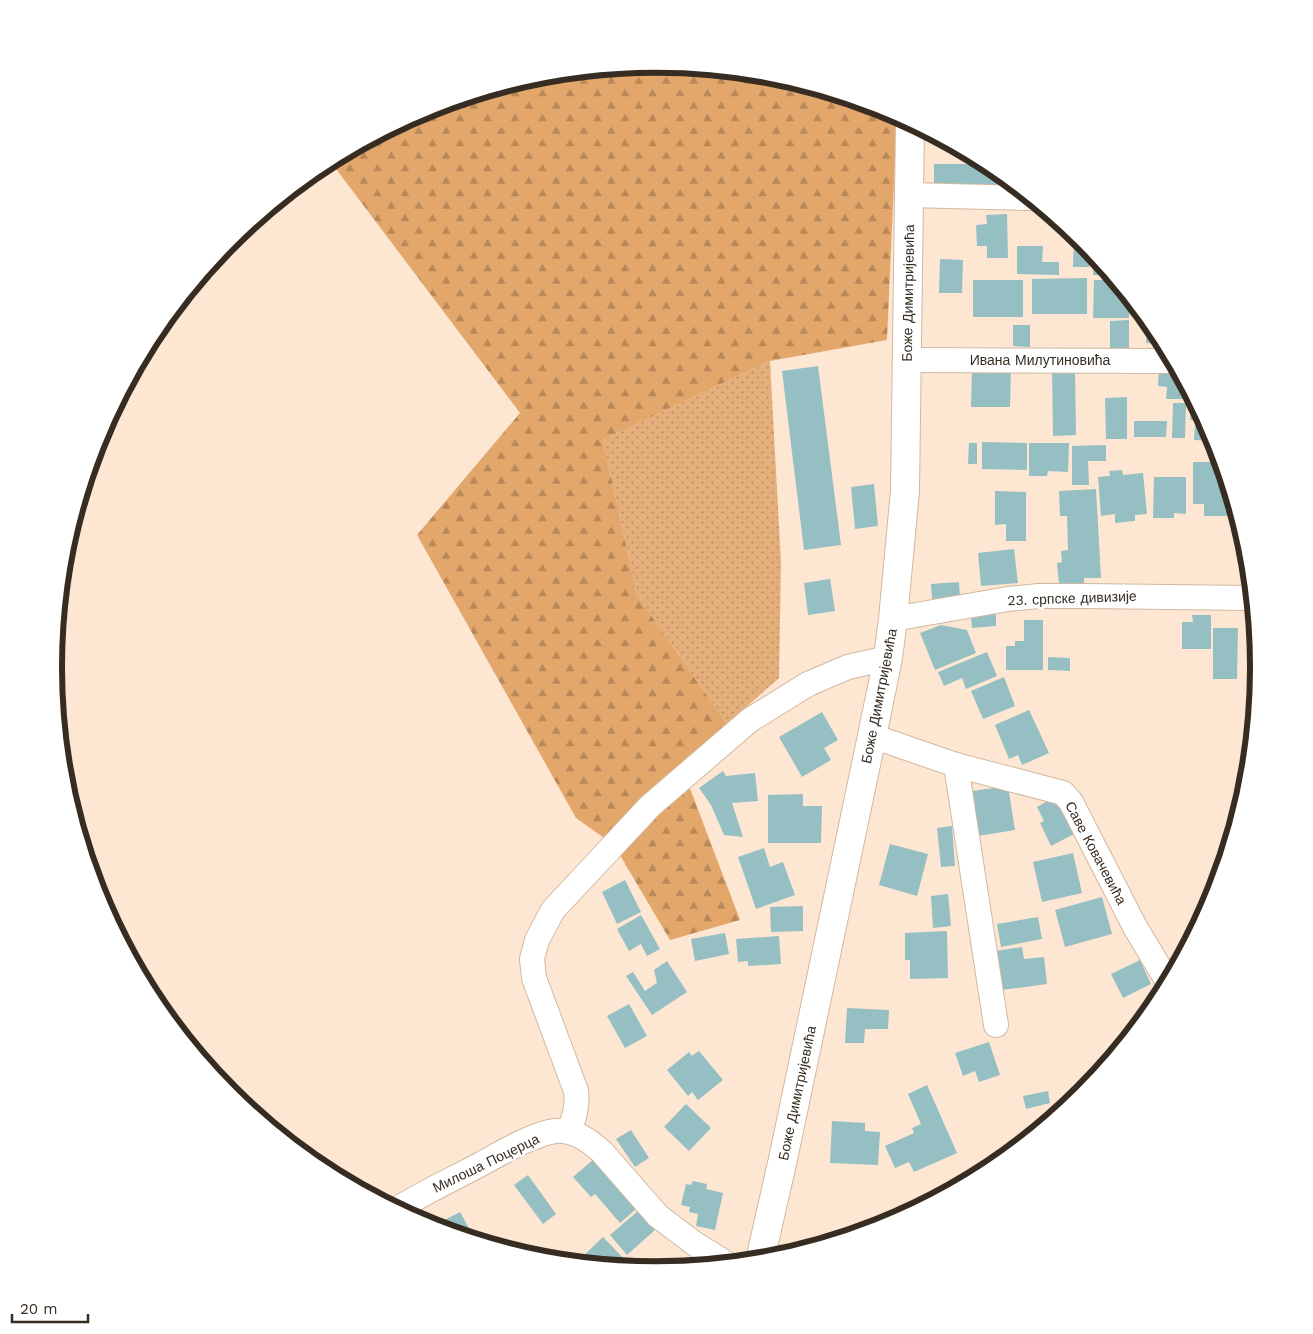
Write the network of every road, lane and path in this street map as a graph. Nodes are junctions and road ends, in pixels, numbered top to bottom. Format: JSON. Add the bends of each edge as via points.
{"nodes":[{"id":1,"x":910,"y":130,"type":"edge"},
{"id":2,"x":909,"y":195,"type":"junction"},
{"id":3,"x":1020,"y":198,"type":"edge"},
{"id":4,"x":907,"y":360,"type":"junction"},
{"id":5,"x":1165,"y":361,"type":"edge"},
{"id":6,"x":1246,"y":598,"type":"edge"},
{"id":7,"x":893,"y":619,"type":"junction"},
{"id":8,"x":888,"y":658,"type":"junction"},
{"id":9,"x":872,"y":736,"type":"junction"},
{"id":10,"x":956,"y":765,"type":"junction"},
{"id":11,"x":1164,"y":975,"type":"edge"},
{"id":12,"x":996,"y":1025,"type":"dead end"},
{"id":13,"x":569,"y":1132,"type":"junction"},
{"id":14,"x":404,"y":1204,"type":"edge"},
{"id":15,"x":762,"y":1252,"type":"edge"},
{"id":16,"x":717,"y":1258,"type":"edge"}],
"edges":[{"from":1,"to":2,"type":"main road","name":"Боже Димитријевића"},
{"from":2,"to":3,"type":"street"},
{"from":2,"to":4,"type":"main road","name":"Боже Димитријевића"},
{"from":4,"to":5,"type":"street","name":"Ивана Милутиновића"},
{"from":4,"to":7,"type":"main road","name":"Боже Димитријевића","via":[[906,491]]},
{"from":6,"to":7,"type":"street","name":"23. српске дивизије","via":[[1039,596]]},
{"from":7,"to":8,"type":"main road","name":"Боже Димитријевића"},
{"from":8,"to":9,"type":"main road","name":"Боже Димитријевића"},
{"from":8,"to":13,"type":"street","via":[[848,667],[808,684],[750,720],[650,806],[553,910],[537,940],[532,959],[534,978],[576,1091],[576,1111]]},
{"from":9,"to":10,"type":"street","name":"Саве Ковачевића"},
{"from":9,"to":15,"type":"main road","name":"Боже Димитријевића"},
{"from":10,"to":11,"type":"street","name":"Саве Ковачевића","via":[[1063,793],[1071,802],[1135,927]]},
{"from":10,"to":12,"type":"street"},
{"from":13,"to":14,"type":"street","name":"Милоша Поцерца","via":[[555,1131],[517,1145]]},
{"from":13,"to":16,"type":"street","via":[[602,1152],[658,1216]]}]}
